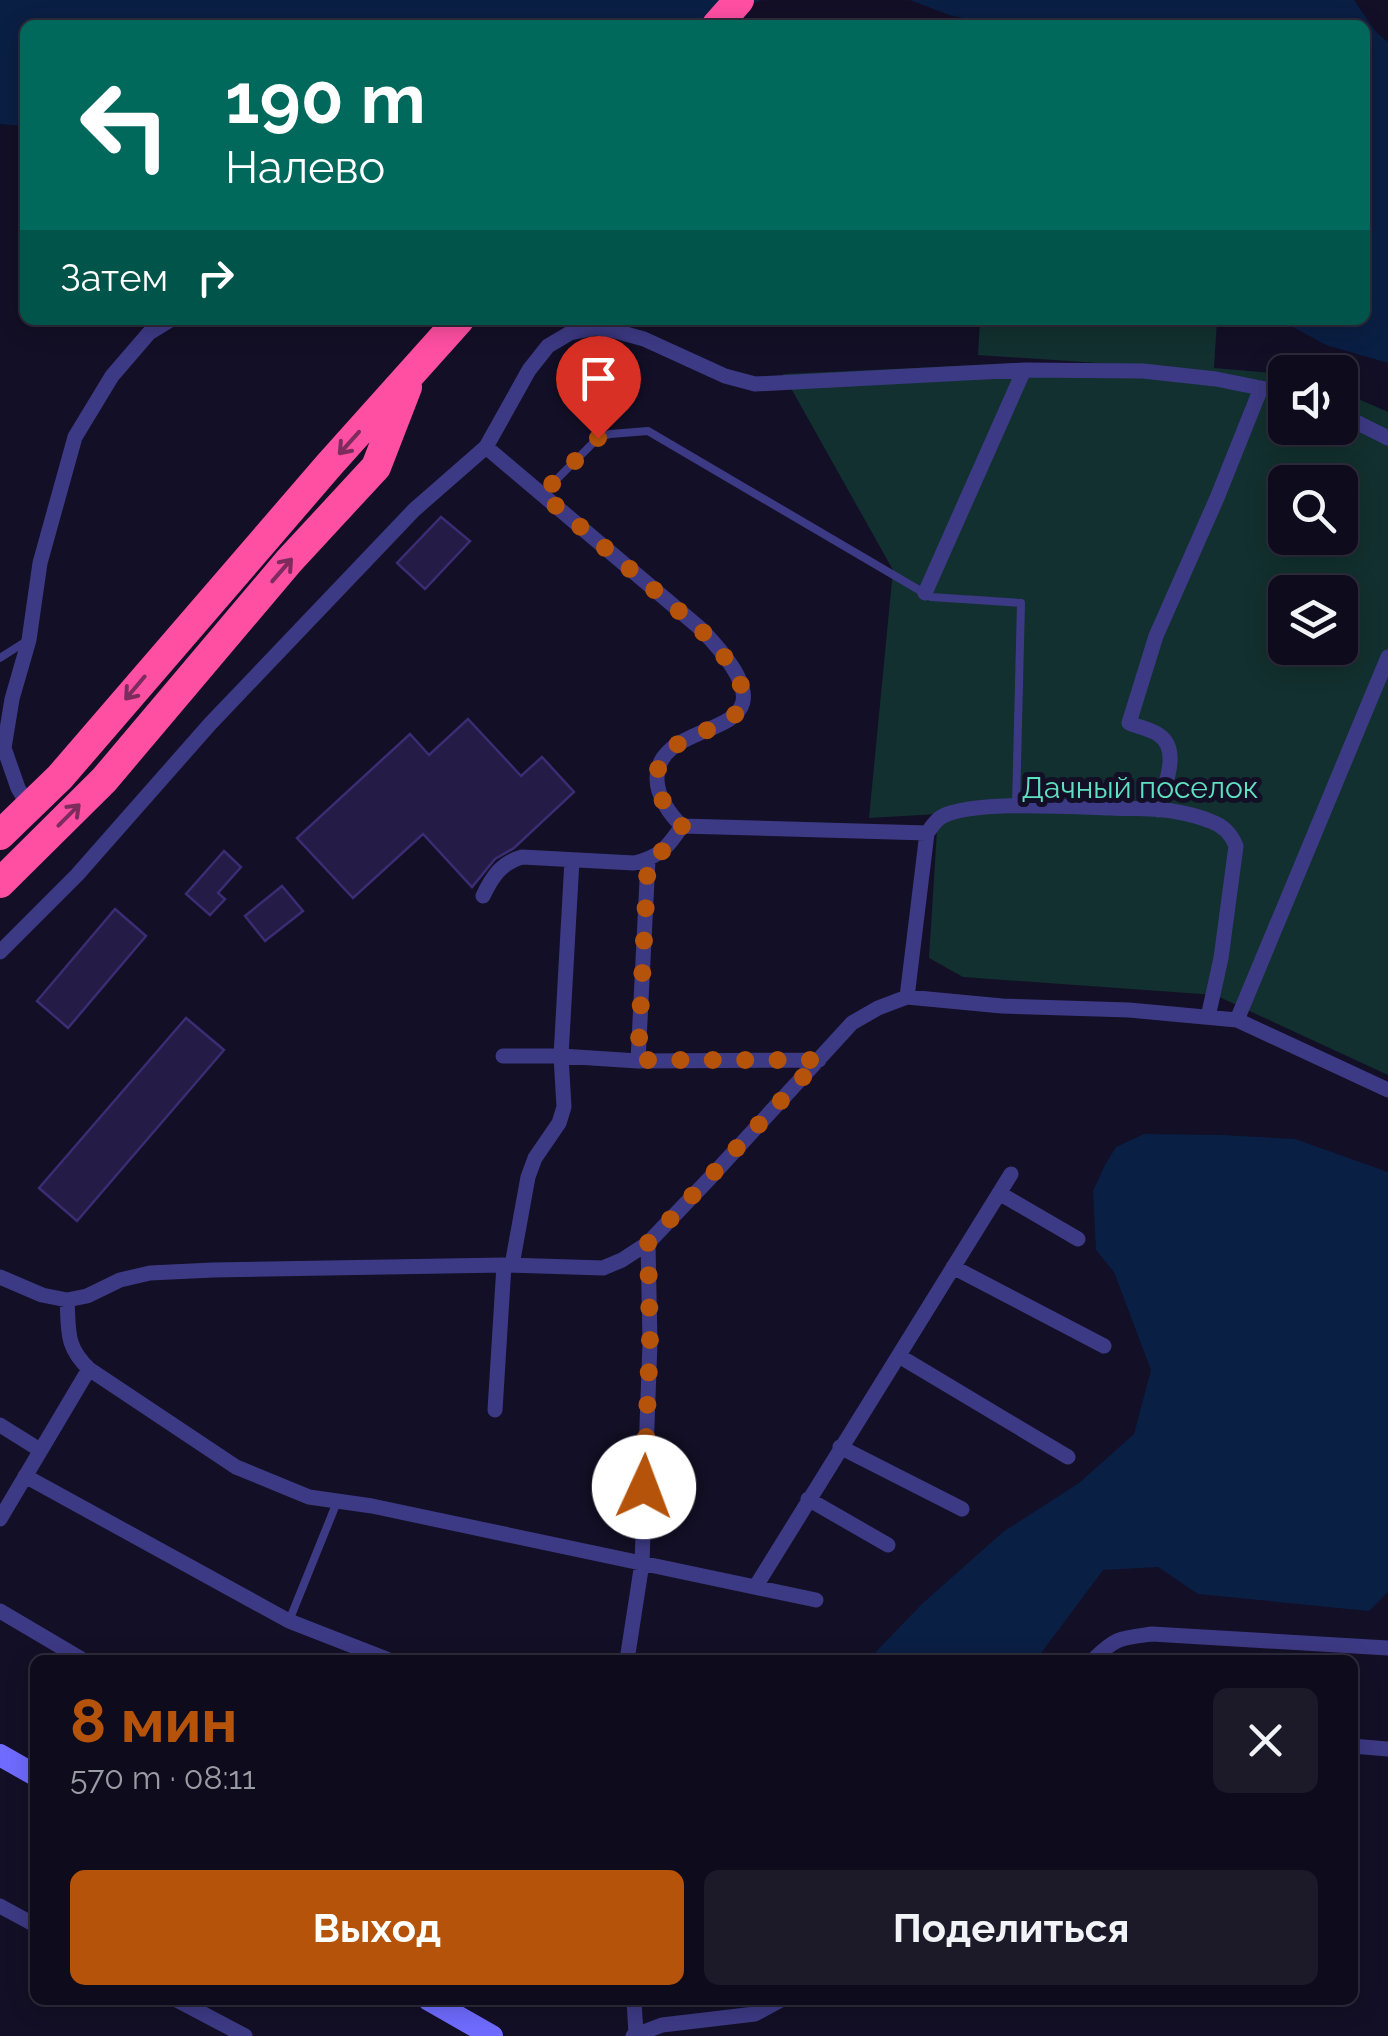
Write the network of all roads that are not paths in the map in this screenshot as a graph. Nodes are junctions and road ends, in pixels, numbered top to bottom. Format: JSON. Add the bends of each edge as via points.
{"nodes":[{"id":1,"x":739,"y":0,"type":"edge"},
{"id":2,"x":721,"y":20,"type":"edge"},
{"id":3,"x":162,"y":325,"type":"edge"},
{"id":4,"x":453,"y":325,"type":"edge"},
{"id":5,"x":1024,"y":370,"type":"junction"},
{"id":6,"x":414,"y":371,"type":"junction"},
{"id":7,"x":1261,"y":388,"type":"junction"},
{"id":8,"x":1268,"y":389,"type":"edge"},
{"id":9,"x":1358,"y":423,"type":"edge"},
{"id":10,"x":1388,"y":438,"type":"edge"},
{"id":11,"x":486,"y":447,"type":"junction"},
{"id":12,"x":542,"y":494,"type":"junction"},
{"id":13,"x":924,"y":593,"type":"junction"},
{"id":14,"x":29,"y":640,"type":"junction"},
{"id":15,"x":1388,"y":657,"type":"edge"},
{"id":16,"x":0,"y":658,"type":"edge"},
{"id":17,"x":1016,"y":807,"type":"junction"},
{"id":18,"x":29,"y":808,"type":"junction"},
{"id":19,"x":1158,"y":810,"type":"junction"},
{"id":20,"x":682,"y":826,"type":"junction"},
{"id":21,"x":928,"y":833,"type":"junction"},
{"id":22,"x":0,"y":835,"type":"edge"},
{"id":23,"x":572,"y":860,"type":"junction"},
{"id":24,"x":648,"y":860,"type":"junction"},
{"id":25,"x":0,"y":884,"type":"edge"},
{"id":26,"x":483,"y":896,"type":"dead end"},
{"id":27,"x":0,"y":952,"type":"edge"},
{"id":28,"x":907,"y":997,"type":"junction"},
{"id":29,"x":1208,"y":1018,"type":"junction"},
{"id":30,"x":1237,"y":1020,"type":"junction"},
{"id":31,"x":503,"y":1056,"type":"dead end"},
{"id":32,"x":561,"y":1056,"type":"junction"},
{"id":33,"x":638,"y":1060,"type":"junction"},
{"id":34,"x":819,"y":1060,"type":"junction"},
{"id":35,"x":1388,"y":1090,"type":"edge"},
{"id":36,"x":1011,"y":1174,"type":"dead end"},
{"id":37,"x":999,"y":1193,"type":"junction"},
{"id":38,"x":1078,"y":1239,"type":"dead end"},
{"id":39,"x":648,"y":1243,"type":"junction"},
{"id":40,"x":508,"y":1265,"type":"junction"},
{"id":41,"x":954,"y":1267,"type":"junction"},
{"id":42,"x":0,"y":1277,"type":"edge"},
{"id":43,"x":67,"y":1300,"type":"junction"},
{"id":44,"x":1104,"y":1346,"type":"dead end"},
{"id":45,"x":898,"y":1356,"type":"junction"},
{"id":46,"x":90,"y":1369,"type":"junction"},
{"id":47,"x":495,"y":1410,"type":"dead end"},
{"id":48,"x":0,"y":1425,"type":"edge"},
{"id":49,"x":840,"y":1447,"type":"junction"},
{"id":50,"x":40,"y":1450,"type":"junction"},
{"id":51,"x":1068,"y":1457,"type":"dead end"},
{"id":52,"x":25,"y":1476,"type":"junction"},
{"id":53,"x":808,"y":1499,"type":"junction"},
{"id":54,"x":336,"y":1502,"type":"junction"},
{"id":55,"x":962,"y":1509,"type":"dead end"},
{"id":56,"x":0,"y":1518,"type":"edge"},
{"id":57,"x":888,"y":1545,"type":"dead end"},
{"id":58,"x":642,"y":1563,"type":"junction"},
{"id":59,"x":756,"y":1586,"type":"junction"},
{"id":60,"x":816,"y":1600,"type":"dead end"},
{"id":61,"x":0,"y":1611,"type":"edge"},
{"id":62,"x":289,"y":1622,"type":"junction"},
{"id":63,"x":1388,"y":1648,"type":"edge"},
{"id":64,"x":75,"y":1655,"type":"edge"},
{"id":65,"x":376,"y":1655,"type":"edge"},
{"id":66,"x":628,"y":1655,"type":"edge"},
{"id":67,"x":1097,"y":1655,"type":"edge"},
{"id":68,"x":1358,"y":1746,"type":"edge"},
{"id":69,"x":1388,"y":1748,"type":"edge"},
{"id":70,"x":0,"y":1754,"type":"edge"},
{"id":71,"x":30,"y":1771,"type":"edge"},
{"id":72,"x":0,"y":1906,"type":"edge"},
{"id":73,"x":30,"y":1922,"type":"edge"},
{"id":74,"x":186,"y":2005,"type":"edge"},
{"id":75,"x":438,"y":2005,"type":"edge"},
{"id":76,"x":634,"y":2005,"type":"edge"},
{"id":77,"x":772,"y":2005,"type":"edge"},
{"id":78,"x":635,"y":2035,"type":"edge"},
{"id":79,"x":245,"y":2036,"type":"edge"},
{"id":80,"x":492,"y":2036,"type":"edge"}],
"edges":[{"from":1,"to":2,"type":"highway"},
{"from":3,"to":14,"type":"street","via":[[112,376],[75,436],[40,562]]},
{"from":4,"to":6,"type":"highway"},
{"from":5,"to":7,"type":"street","via":[[1143,371]]},
{"from":5,"to":11,"type":"street","via":[[755,384],[644,338],[596,328],[548,346]]},
{"from":5,"to":13,"type":"street"},
{"from":6,"to":18,"type":"highway","one_way":true},
{"from":25,"to":6,"type":"highway","one_way":true,"via":[[104,780],[376,466]]},
{"from":7,"to":8,"type":"street"},
{"from":7,"to":19,"type":"street","via":[[1156,636],[1129,723],[1162,736],[1168,746]]},
{"from":9,"to":10,"type":"street"},
{"from":11,"to":12,"type":"street"},
{"from":11,"to":27,"type":"street","via":[[400,524]]},
{"from":12,"to":13,"type":"lane","via":[[598,438],[648,431]]},
{"from":12,"to":20,"type":"street","via":[[700,629],[742,684],[744,703],[735,716],[668,750],[660,762],[657,786]]},
{"from":13,"to":17,"type":"lane","via":[[1021,603]]},
{"from":14,"to":16,"type":"lane"},
{"from":14,"to":18,"type":"street","via":[[4,748]]},
{"from":15,"to":30,"type":"street"},
{"from":17,"to":19,"type":"street"},
{"from":17,"to":21,"type":"street","via":[[956,812]]},
{"from":18,"to":22,"type":"highway"},
{"from":19,"to":29,"type":"street","via":[[1212,821],[1236,846]]},
{"from":20,"to":21,"type":"street"},
{"from":20,"to":24,"type":"street"},
{"from":21,"to":28,"type":"street"},
{"from":23,"to":24,"type":"street"},
{"from":23,"to":26,"type":"street","via":[[508,861]]},
{"from":23,"to":32,"type":"street"},
{"from":24,"to":33,"type":"street"},
{"from":28,"to":29,"type":"street"},
{"from":28,"to":34,"type":"street","via":[[852,1023]]},
{"from":29,"to":30,"type":"street"},
{"from":30,"to":35,"type":"street"},
{"from":31,"to":32,"type":"street"},
{"from":32,"to":33,"type":"street"},
{"from":32,"to":40,"type":"street","via":[[564,1107],[528,1177]]},
{"from":33,"to":34,"type":"street"},
{"from":34,"to":39,"type":"street"},
{"from":36,"to":37,"type":"street"},
{"from":37,"to":38,"type":"street"},
{"from":37,"to":41,"type":"street"},
{"from":39,"to":40,"type":"street","via":[[603,1268]]},
{"from":39,"to":58,"type":"street"},
{"from":40,"to":43,"type":"street","via":[[150,1273]]},
{"from":40,"to":47,"type":"street"},
{"from":41,"to":44,"type":"street"},
{"from":41,"to":45,"type":"street"},
{"from":42,"to":43,"type":"street"},
{"from":43,"to":46,"type":"street","via":[[74,1355]]},
{"from":45,"to":49,"type":"street"},
{"from":45,"to":51,"type":"street"},
{"from":46,"to":50,"type":"street"},
{"from":46,"to":54,"type":"street","via":[[236,1467],[309,1498]]},
{"from":48,"to":50,"type":"street"},
{"from":49,"to":53,"type":"street"},
{"from":49,"to":55,"type":"street"},
{"from":50,"to":52,"type":"street"},
{"from":52,"to":56,"type":"street"},
{"from":52,"to":62,"type":"street"},
{"from":53,"to":57,"type":"street"},
{"from":53,"to":59,"type":"street"},
{"from":54,"to":58,"type":"street"},
{"from":54,"to":62,"type":"lane"},
{"from":58,"to":59,"type":"street"},
{"from":58,"to":66,"type":"street"},
{"from":59,"to":60,"type":"street"},
{"from":61,"to":64,"type":"street"},
{"from":62,"to":65,"type":"street"},
{"from":63,"to":67,"type":"street","via":[[1152,1634],[1123,1638]]},
{"from":68,"to":69,"type":"street"},
{"from":70,"to":71,"type":"main road"},
{"from":72,"to":73,"type":"street"},
{"from":74,"to":79,"type":"street"},
{"from":75,"to":80,"type":"main road"},
{"from":76,"to":78,"type":"street"},
{"from":77,"to":78,"type":"street","via":[[756,2014],[662,2025]]}]}
